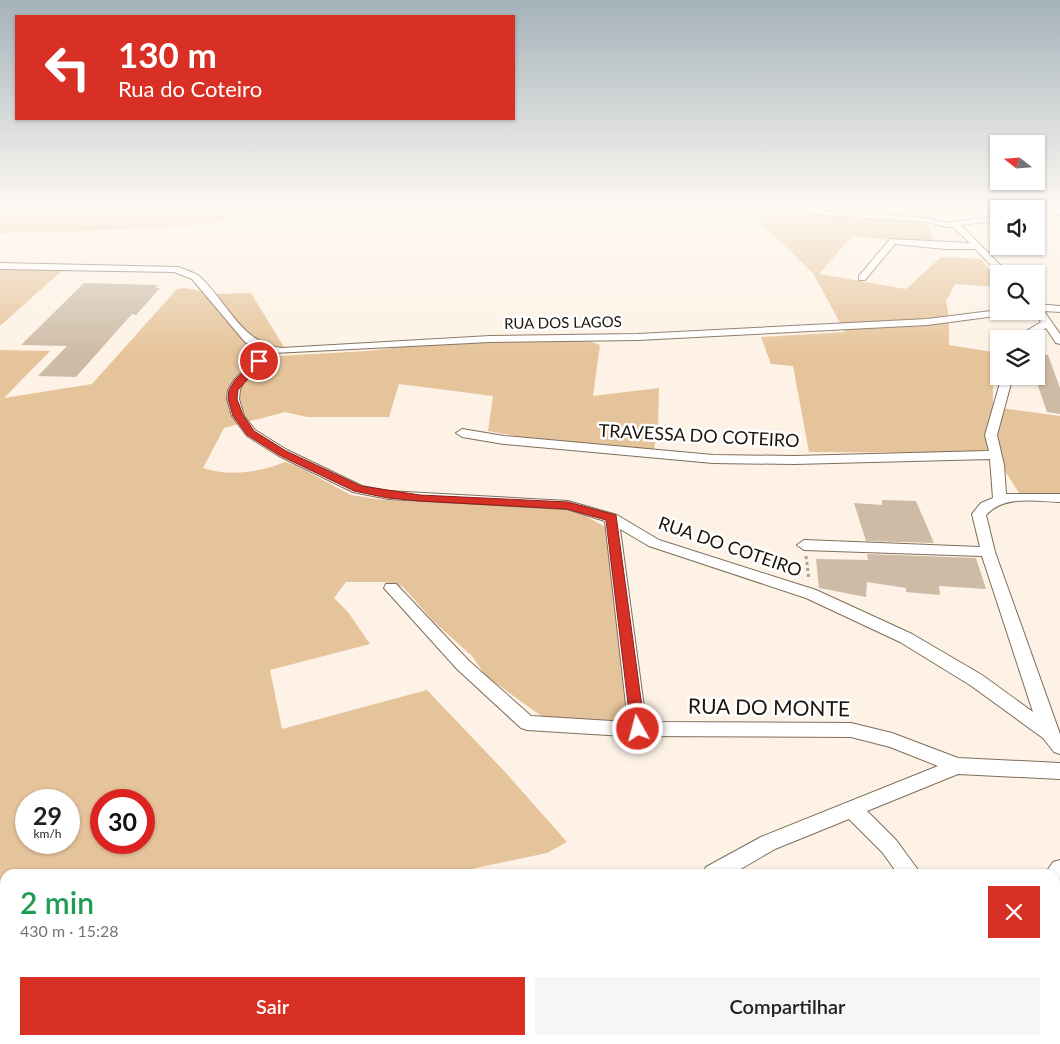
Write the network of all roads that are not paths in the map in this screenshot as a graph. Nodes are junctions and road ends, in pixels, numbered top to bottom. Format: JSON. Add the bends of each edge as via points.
{"nodes":[{"id":1,"x":881,"y":256,"type":"edge"},
{"id":2,"x":988,"y":256,"type":"edge"},
{"id":3,"x":997,"y":265,"type":"edge"},
{"id":4,"x":0,"y":266,"type":"edge"},
{"id":5,"x":862,"y":278,"type":"dead end"},
{"id":6,"x":1045,"y":308,"type":"edge"},
{"id":7,"x":1060,"y":308,"type":"edge"},
{"id":8,"x":990,"y":314,"type":"edge"},
{"id":9,"x":1045,"y":318,"type":"edge"},
{"id":10,"x":1048,"y":322,"type":"junction"},
{"id":11,"x":1035,"y":330,"type":"edge"},
{"id":12,"x":1060,"y":341,"type":"edge"},
{"id":13,"x":270,"y":350,"type":"junction"},
{"id":14,"x":1005,"y":385,"type":"edge"},
{"id":15,"x":462,"y":433,"type":"dead end"},
{"id":16,"x":994,"y":455,"type":"junction"},
{"id":17,"x":1000,"y":498,"type":"junction"},
{"id":18,"x":1060,"y":498,"type":"edge"},
{"id":19,"x":612,"y":518,"type":"junction"},
{"id":20,"x":804,"y":544,"type":"road end"},
{"id":21,"x":988,"y":552,"type":"junction"},
{"id":22,"x":391,"y":588,"type":"dead end"},
{"id":23,"x":638,"y":729,"type":"junction"},
{"id":24,"x":1049,"y":733,"type":"junction"},
{"id":25,"x":1060,"y":747,"type":"edge"},
{"id":26,"x":957,"y":766,"type":"junction"},
{"id":27,"x":1060,"y":771,"type":"edge"},
{"id":28,"x":851,"y":808,"type":"junction"},
{"id":29,"x":722,"y":869,"type":"edge"},
{"id":30,"x":907,"y":869,"type":"edge"}],
"edges":[{"from":1,"to":5,"type":"street"},
{"from":2,"to":3,"type":"street"},
{"from":4,"to":13,"type":"street","via":[[159,268],[187,273],[195,277],[249,340]]},
{"from":6,"to":7,"type":"street"},
{"from":8,"to":13,"type":"street","name":"RUA DOS LAGOS","via":[[927,322],[669,336],[490,339]]},
{"from":9,"to":10,"type":"street"},
{"from":10,"to":11,"type":"street"},
{"from":10,"to":12,"type":"street"},
{"from":13,"to":19,"type":"street","name":"RUA DO COTEIRO","via":[[238,382],[232,399],[238,416],[251,433],[297,460],[358,489],[388,495],[568,505]]},
{"from":14,"to":16,"type":"street","via":[[991,436]]},
{"from":15,"to":16,"type":"street","name":"TRAVESSA DO COTEIRO","via":[[504,440],[713,458],[794,460]]},
{"from":16,"to":17,"type":"street","via":[[998,465]]},
{"from":17,"to":18,"type":"street"},
{"from":17,"to":21,"type":"street","via":[[984,507],[979,514]]},
{"from":19,"to":23,"type":"street"},
{"from":19,"to":24,"type":"street","name":"RUA DO COTEIRO","via":[[654,543],[811,594],[906,638],[976,680]]},
{"from":20,"to":21,"type":"street"},
{"from":21,"to":24,"type":"street"},
{"from":22,"to":23,"type":"street","name":"RUA DO MONTE","via":[[463,665],[527,723]]},
{"from":23,"to":26,"type":"street","name":"RUA DO MONTE","via":[[851,730],[917,748]]},
{"from":24,"to":25,"type":"street","name":"RUA DO COTEIRO"},
{"from":26,"to":27,"type":"street"},
{"from":26,"to":28,"type":"street"},
{"from":28,"to":29,"type":"street","via":[[768,842]]},
{"from":28,"to":30,"type":"street"}]}
